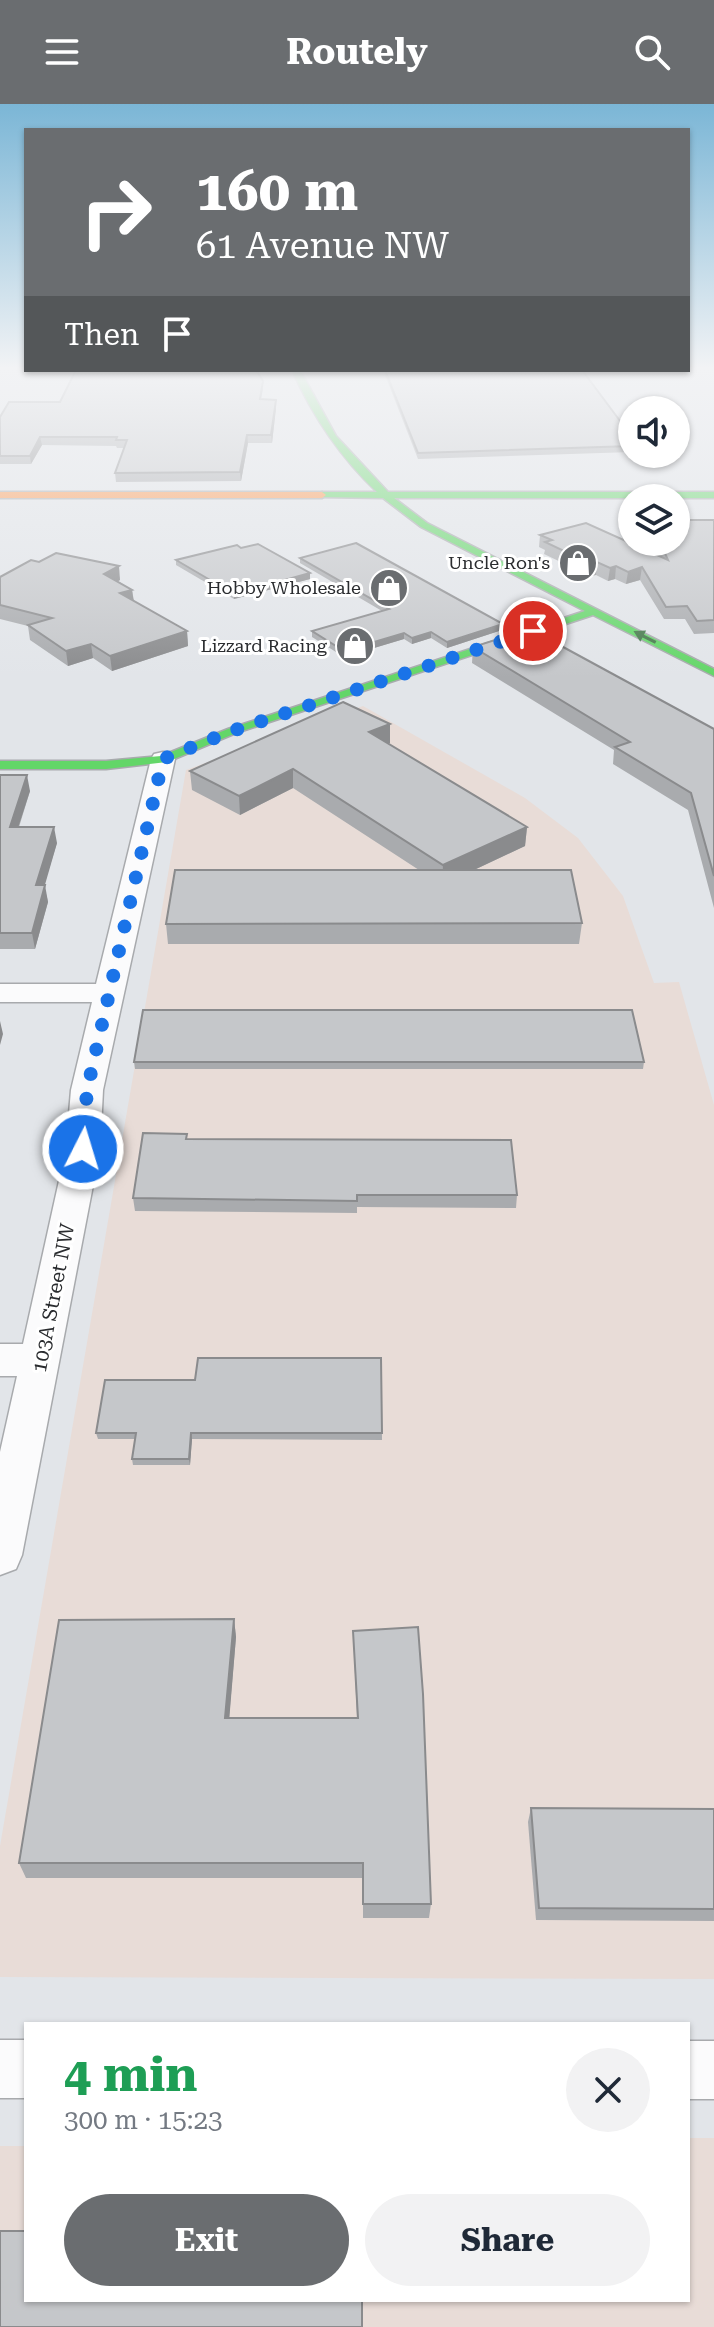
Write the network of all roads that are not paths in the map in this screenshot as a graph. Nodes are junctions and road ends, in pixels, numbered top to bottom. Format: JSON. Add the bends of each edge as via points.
{"nodes":[{"id":1,"x":362,"y":470,"type":"edge"},
{"id":2,"x":0,"y":495,"type":"edge"},
{"id":3,"x":714,"y":495,"type":"edge"},
{"id":4,"x":389,"y":500,"type":"junction"},
{"id":5,"x":0,"y":506,"type":"edge"},
{"id":6,"x":557,"y":506,"type":"junction"},
{"id":7,"x":618,"y":506,"type":"edge"},
{"id":8,"x":690,"y":506,"type":"edge"},
{"id":9,"x":714,"y":506,"type":"edge"},
{"id":10,"x":506,"y":514,"type":"dead end"},
{"id":11,"x":478,"y":534,"type":"dead end"},
{"id":12,"x":498,"y":562,"type":"junction"},
{"id":13,"x":595,"y":611,"type":"junction"},
{"id":14,"x":714,"y":673,"type":"edge"},
{"id":15,"x":163,"y":759,"type":"junction"},
{"id":16,"x":0,"y":765,"type":"edge"},
{"id":17,"x":0,"y":993,"type":"edge"},
{"id":18,"x":108,"y":993,"type":"junction"},
{"id":19,"x":0,"y":1360,"type":"edge"},
{"id":20,"x":40,"y":1360,"type":"junction"},
{"id":21,"x":0,"y":1555,"type":"edge"},
{"id":22,"x":0,"y":2069,"type":"edge"},
{"id":23,"x":24,"y":2069,"type":"edge"},
{"id":24,"x":690,"y":2070,"type":"edge"},
{"id":25,"x":714,"y":2070,"type":"edge"}],
"edges":[{"from":1,"to":4,"type":"main road"},
{"from":2,"to":4,"type":"main road"},
{"from":3,"to":4,"type":"main road"},
{"from":4,"to":5,"type":"main road"},
{"from":4,"to":6,"type":"main road"},
{"from":4,"to":12,"type":"main road","via":[[424,525]]},
{"from":6,"to":7,"type":"main road"},
{"from":6,"to":10,"type":"main road"},
{"from":8,"to":9,"type":"main road"},
{"from":11,"to":12,"type":"main road"},
{"from":12,"to":13,"type":"main road"},
{"from":14,"to":13,"type":"main road","one_way":true},
{"from":13,"to":15,"type":"main road"},
{"from":15,"to":16,"type":"main road"},
{"from":15,"to":18,"type":"street","name":"103A Street NW"},
{"from":17,"to":18,"type":"street"},
{"from":18,"to":20,"type":"street","name":"103A Street NW"},
{"from":19,"to":20,"type":"street"},
{"from":20,"to":21,"type":"street","name":"103A Street NW"},
{"from":22,"to":23,"type":"street"},
{"from":24,"to":25,"type":"street"}]}
